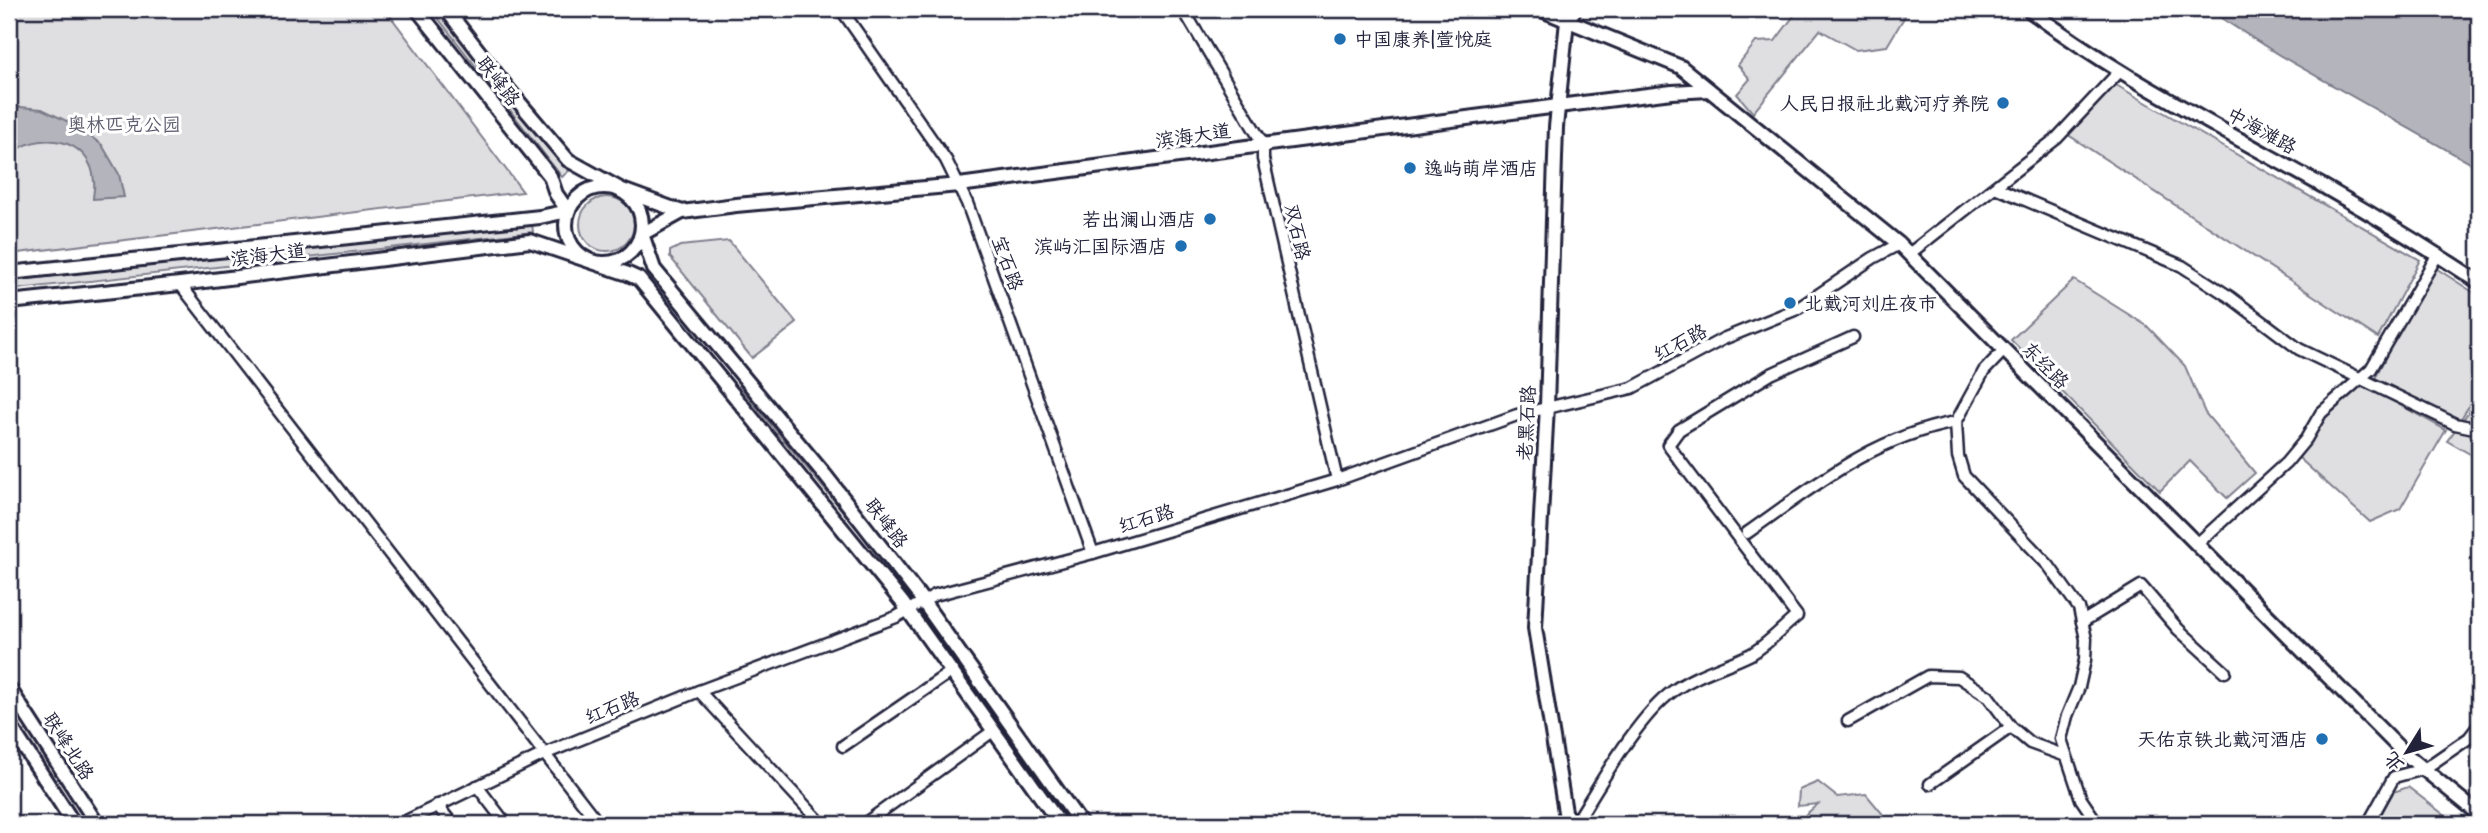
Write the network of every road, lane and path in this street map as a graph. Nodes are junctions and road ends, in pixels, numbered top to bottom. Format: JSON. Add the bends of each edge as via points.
{"nodes":[{"id":1,"x":417,"y":9,"type":"edge"},
{"id":2,"x":446,"y":9,"type":"edge"},
{"id":3,"x":841,"y":9,"type":"edge"},
{"id":4,"x":1183,"y":9,"type":"edge"},
{"id":5,"x":1539,"y":9,"type":"edge"},
{"id":6,"x":1577,"y":9,"type":"edge"},
{"id":7,"x":2028,"y":9,"type":"edge"},
{"id":8,"x":1567,"y":21,"type":"junction"},
{"id":9,"x":2119,"y":72,"type":"junction"},
{"id":10,"x":1709,"y":90,"type":"junction"},
{"id":11,"x":1558,"y":106,"type":"junction"},
{"id":12,"x":1263,"y":144,"type":"junction"},
{"id":13,"x":959,"y":185,"type":"junction"},
{"id":14,"x":1997,"y":188,"type":"junction"},
{"id":15,"x":622,"y":190,"type":"junction"},
{"id":16,"x":568,"y":211,"type":"junction"},
{"id":17,"x":682,"y":212,"type":"junction"},
{"id":18,"x":642,"y":234,"type":"junction"},
{"id":19,"x":1899,"y":244,"type":"junction"},
{"id":20,"x":1909,"y":254,"type":"junction"},
{"id":21,"x":2438,"y":254,"type":"junction"},
{"id":22,"x":593,"y":262,"type":"junction"},
{"id":23,"x":9,"y":274,"type":"edge"},
{"id":24,"x":2479,"y":282,"type":"edge"},
{"id":25,"x":180,"y":284,"type":"junction"},
{"id":26,"x":9,"y":302,"type":"edge"},
{"id":27,"x":1853,"y":337,"type":"dead end"},
{"id":28,"x":2004,"y":350,"type":"junction"},
{"id":29,"x":2361,"y":379,"type":"junction"},
{"id":30,"x":1547,"y":406,"type":"junction"},
{"id":31,"x":1956,"y":422,"type":"junction"},
{"id":32,"x":2479,"y":429,"type":"edge"},
{"id":33,"x":1336,"y":480,"type":"junction"},
{"id":34,"x":1748,"y":533,"type":"dead end"},
{"id":35,"x":2197,"y":544,"type":"junction"},
{"id":36,"x":1093,"y":553,"type":"junction"},
{"id":37,"x":923,"y":601,"type":"junction"},
{"id":38,"x":908,"y":610,"type":"junction"},
{"id":39,"x":2082,"y":622,"type":"junction"},
{"id":40,"x":952,"y":671,"type":"junction"},
{"id":41,"x":2225,"y":672,"type":"dead end"},
{"id":42,"x":9,"y":688,"type":"edge"},
{"id":43,"x":699,"y":691,"type":"junction"},
{"id":44,"x":1848,"y":721,"type":"dead end"},
{"id":45,"x":9,"y":724,"type":"edge"},
{"id":46,"x":2479,"y":725,"type":"edge"},
{"id":47,"x":2011,"y":727,"type":"junction"},
{"id":48,"x":993,"y":731,"type":"junction"},
{"id":49,"x":843,"y":746,"type":"dead end"},
{"id":50,"x":544,"y":754,"type":"junction"},
{"id":51,"x":2066,"y":756,"type":"junction"},
{"id":52,"x":2424,"y":769,"type":"junction"},
{"id":53,"x":1930,"y":784,"type":"dead end"},
{"id":54,"x":477,"y":786,"type":"junction"},
{"id":55,"x":437,"y":805,"type":"junction"},
{"id":56,"x":2479,"y":814,"type":"edge"},
{"id":57,"x":74,"y":824,"type":"edge"},
{"id":58,"x":97,"y":824,"type":"edge"},
{"id":59,"x":400,"y":824,"type":"edge"},
{"id":60,"x":452,"y":824,"type":"edge"},
{"id":61,"x":506,"y":824,"type":"edge"},
{"id":62,"x":599,"y":824,"type":"edge"},
{"id":63,"x":822,"y":824,"type":"edge"},
{"id":64,"x":863,"y":824,"type":"edge"},
{"id":65,"x":1060,"y":824,"type":"edge"},
{"id":66,"x":1081,"y":824,"type":"edge"},
{"id":67,"x":1567,"y":824,"type":"edge"},
{"id":68,"x":1574,"y":824,"type":"edge"},
{"id":69,"x":2098,"y":824,"type":"edge"},
{"id":70,"x":2368,"y":824,"type":"edge"}],
"edges":[{"from":1,"to":16,"type":"main road","name":"联峰路","via":[[550,177]]},
{"from":2,"to":15,"type":"main road","name":"联峰路","via":[[568,160]]},
{"from":3,"to":13,"type":"street","name":"宝石路"},
{"from":4,"to":12,"type":"street","name":"双石路"},
{"from":5,"to":8,"type":"main road","name":"东经路"},
{"from":6,"to":8,"type":"street"},
{"from":7,"to":9,"type":"main road","name":"中海滩路"},
{"from":8,"to":10,"type":"main road","name":"东经路","via":[[1681,67]]},
{"from":8,"to":11,"type":"main road","name":"老黑石路"},
{"from":9,"to":14,"type":"street","via":[[2057,138]]},
{"from":9,"to":21,"type":"main road","name":"中海滩路"},
{"from":10,"to":11,"type":"main road","name":"滨海大道"},
{"from":10,"to":19,"type":"main road","name":"东经路"},
{"from":11,"to":12,"type":"main road","name":"滨海大道"},
{"from":11,"to":30,"type":"main road","name":"老黑石路"},
{"from":12,"to":13,"type":"main road","name":"滨海大道"},
{"from":12,"to":33,"type":"street","name":"双石路"},
{"from":13,"to":17,"type":"main road","name":"滨海大道"},
{"from":13,"to":36,"type":"street","name":"宝石路"},
{"from":14,"to":20,"type":"street"},
{"from":14,"to":29,"type":"street","via":[[2182,266],[2299,349]]},
{"from":15,"to":16,"type":"main road","via":[[609,186],[584,191]]},
{"from":15,"to":17,"type":"main road"},
{"from":15,"to":18,"type":"main road","via":[[639,209]]},
{"from":16,"to":22,"type":"main road","via":[[567,236],[573,247]]},
{"from":16,"to":23,"type":"main road","name":"滨海大道"},
{"from":17,"to":18,"type":"main road"},
{"from":18,"to":22,"type":"main road","via":[[637,246],[618,261]]},
{"from":18,"to":37,"type":"main road","name":"联峰路","via":[[654,269]]},
{"from":19,"to":20,"type":"main road","name":"东经路"},
{"from":19,"to":30,"type":"street","name":"红石路","via":[[1797,309],[1723,339],[1632,388]]},
{"from":20,"to":28,"type":"main road","name":"东经路"},
{"from":21,"to":24,"type":"main road","name":"中海滩路"},
{"from":21,"to":29,"type":"street"},
{"from":22,"to":25,"type":"main road","name":"滨海大道","via":[[530,241]]},
{"from":22,"to":38,"type":"main road","name":"联峰路","via":[[639,279]]},
{"from":25,"to":26,"type":"main road","name":"滨海大道"},
{"from":25,"to":50,"type":"street"},
{"from":27,"to":68,"type":"street","via":[[1771,373],[1679,430],[1668,445],[1797,616],[1753,653],[1697,675],[1671,692],[1620,753]]},
{"from":28,"to":31,"type":"street","via":[[1984,371]]},
{"from":28,"to":35,"type":"main road","name":"东经路"},
{"from":29,"to":32,"type":"street","via":[[2455,424]]},
{"from":29,"to":35,"type":"street","via":[[2321,413],[2286,463]]},
{"from":30,"to":33,"type":"street","name":"红石路"},
{"from":30,"to":67,"type":"main road","name":"老黑石路","via":[[1535,628]]},
{"from":31,"to":34,"type":"street","via":[[1897,438],[1843,465]]},
{"from":31,"to":39,"type":"street","via":[[1964,476],[2049,566],[2079,608]]},
{"from":33,"to":36,"type":"street","name":"红石路"},
{"from":35,"to":52,"type":"main road","name":"东经路"},
{"from":36,"to":37,"type":"street","name":"红石路"},
{"from":37,"to":38,"type":"street","name":"红石路"},
{"from":37,"to":66,"type":"main road","name":"联峰路"},
{"from":38,"to":40,"type":"main road","name":"联峰路"},
{"from":38,"to":43,"type":"street","name":"红石路"},
{"from":39,"to":41,"type":"street","via":[[2141,586],[2178,629]]},
{"from":39,"to":51,"type":"street","via":[[2085,660],[2061,739]]},
{"from":40,"to":48,"type":"main road","name":"联峰路"},
{"from":40,"to":49,"type":"street"},
{"from":42,"to":58,"type":"main road","name":"联峰北路"},
{"from":43,"to":50,"type":"street","name":"红石路"},
{"from":43,"to":63,"type":"street"},
{"from":44,"to":47,"type":"street","via":[[1928,677],[1959,677],[1988,696]]},
{"from":45,"to":57,"type":"main road","name":"联峰北路"},
{"from":46,"to":52,"type":"street"},
{"from":47,"to":51,"type":"street","via":[[2030,743]]},
{"from":47,"to":53,"type":"street"},
{"from":48,"to":64,"type":"street"},
{"from":48,"to":65,"type":"main road","name":"联峰路"},
{"from":50,"to":54,"type":"street","name":"红石路"},
{"from":50,"to":62,"type":"street"},
{"from":51,"to":69,"type":"street","via":[[2081,799]]},
{"from":52,"to":56,"type":"main road","name":"东经路"},
{"from":52,"to":70,"type":"street","via":[[2394,776]]},
{"from":54,"to":55,"type":"street","name":"红石路"},
{"from":54,"to":61,"type":"street"},
{"from":55,"to":59,"type":"street","name":"红石路"},
{"from":55,"to":60,"type":"street"}]}
